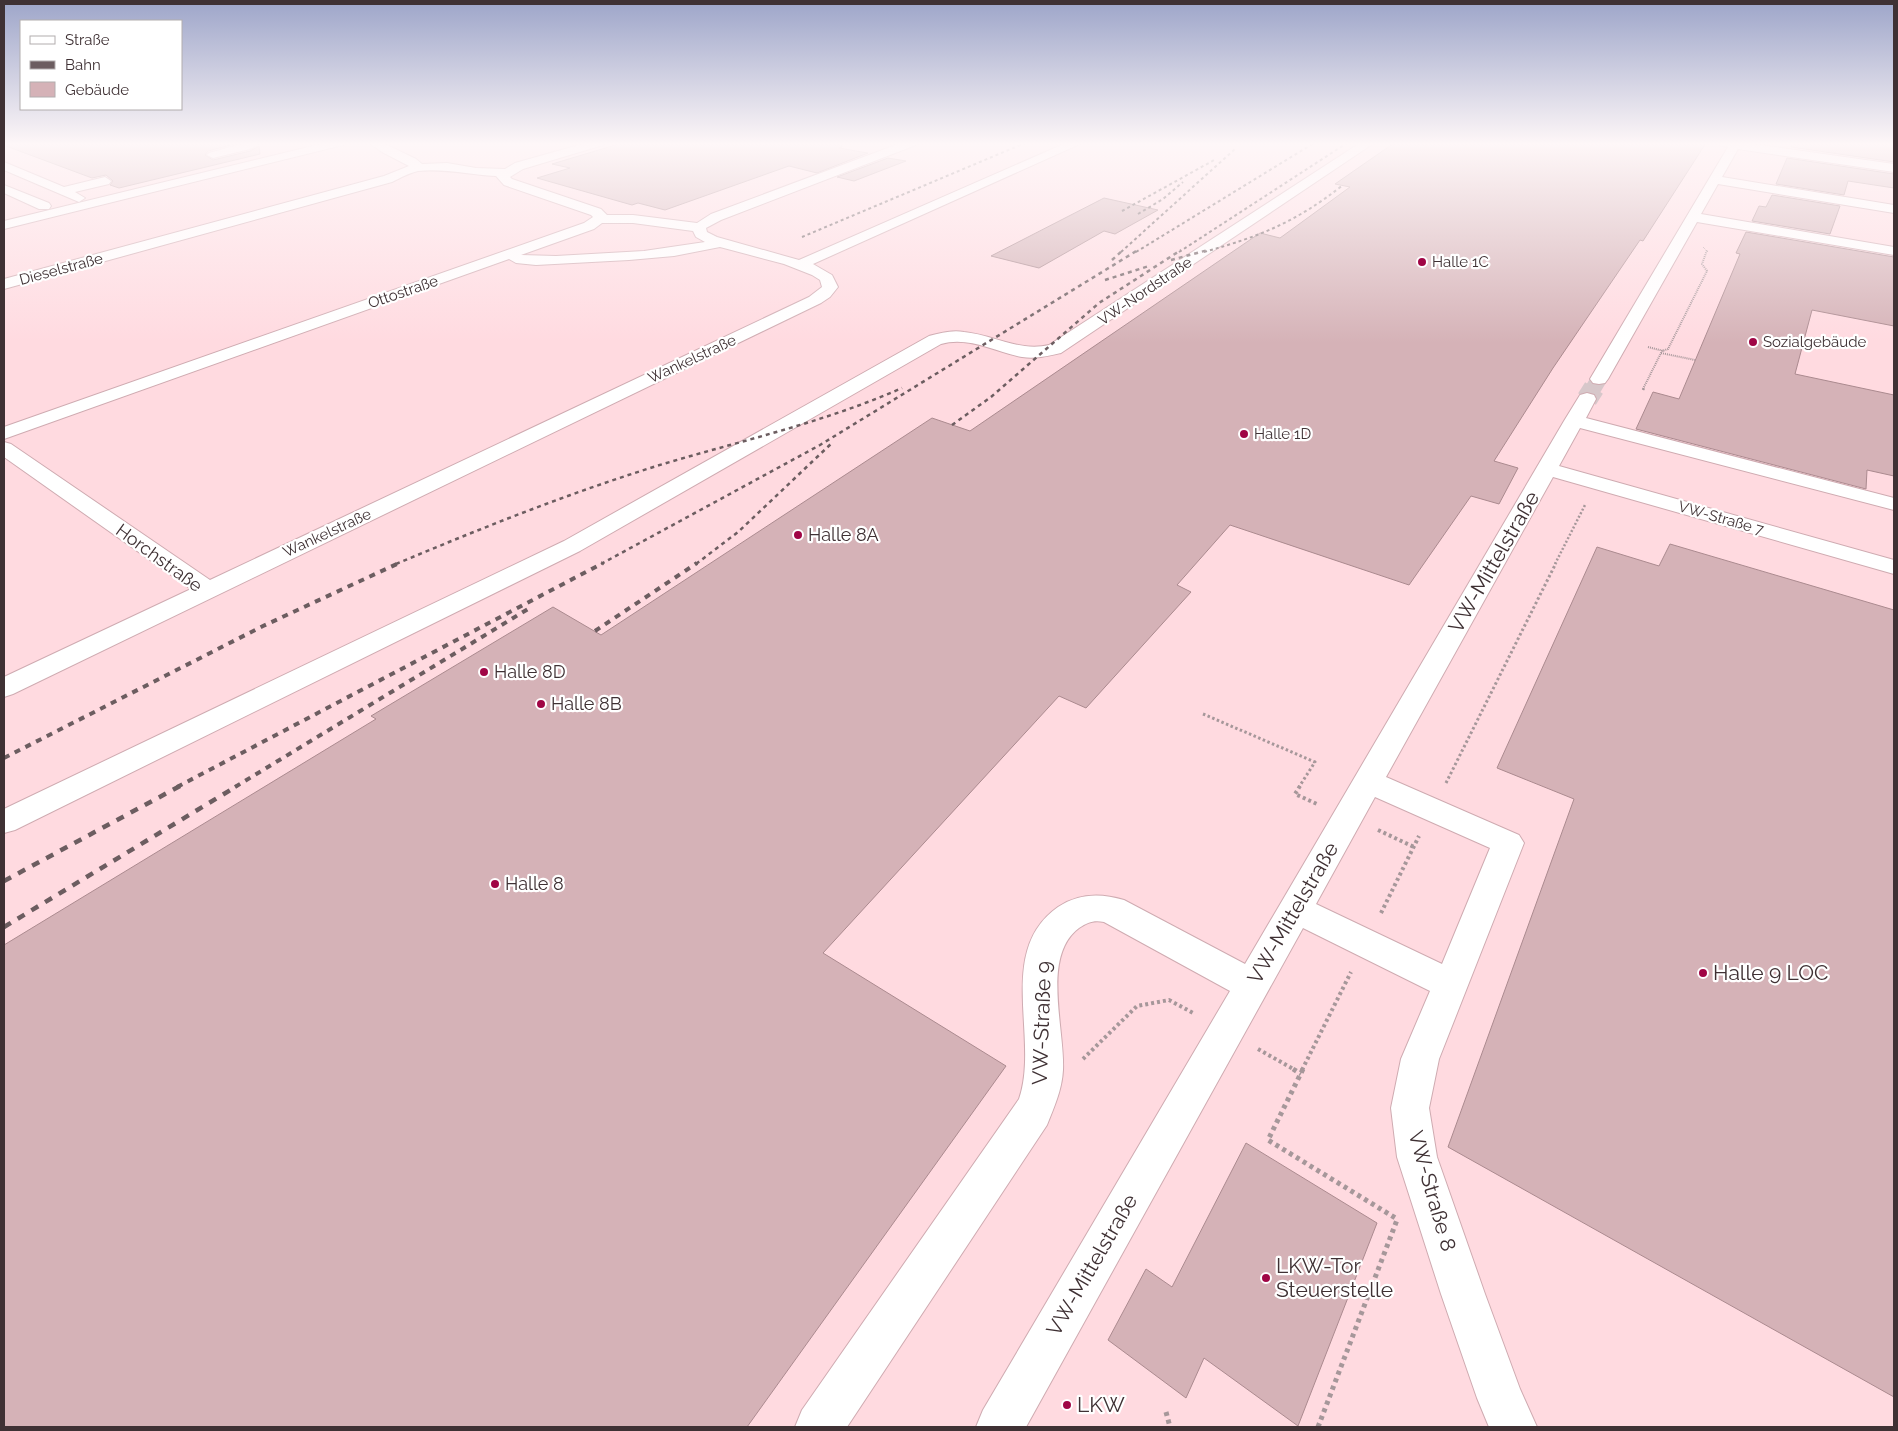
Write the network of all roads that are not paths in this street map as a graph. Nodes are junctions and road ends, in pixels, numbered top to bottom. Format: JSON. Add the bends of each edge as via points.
{"nodes":[{"id":1,"x":29,"y":210,"type":"edge"},
{"id":2,"x":66,"y":210,"type":"edge"},
{"id":3,"x":275,"y":210,"type":"edge"},
{"id":4,"x":591,"y":210,"type":"edge"},
{"id":5,"x":733,"y":210,"type":"edge"},
{"id":6,"x":924,"y":210,"type":"edge"},
{"id":7,"x":1267,"y":210,"type":"edge"},
{"id":8,"x":1698,"y":210,"type":"edge"},
{"id":9,"x":4,"y":216,"type":"edge"},
{"id":10,"x":1694,"y":217,"type":"junction"},
{"id":11,"x":599,"y":219,"type":"junction"},
{"id":12,"x":4,"y":225,"type":"edge"},
{"id":13,"x":699,"y":227,"type":"junction"},
{"id":14,"x":721,"y":242,"type":"junction"},
{"id":15,"x":1894,"y":251,"type":"edge"},
{"id":16,"x":505,"y":257,"type":"junction"},
{"id":17,"x":799,"y":265,"type":"junction"},
{"id":18,"x":4,"y":284,"type":"edge"},
{"id":19,"x":1587,"y":400,"type":"junction"},
{"id":20,"x":4,"y":433,"type":"edge"},
{"id":21,"x":4,"y":448,"type":"edge"},
{"id":22,"x":1547,"y":469,"type":"junction"},
{"id":23,"x":1894,"y":504,"type":"edge"},
{"id":24,"x":1894,"y":567,"type":"edge"},
{"id":25,"x":208,"y":590,"type":"junction"},
{"id":26,"x":4,"y":688,"type":"edge"},
{"id":27,"x":1369,"y":782,"type":"junction"},
{"id":28,"x":4,"y":822,"type":"edge"},
{"id":29,"x":1296,"y":909,"type":"junction"},
{"id":30,"x":1252,"y":985,"type":"junction"},
{"id":31,"x":1451,"y":985,"type":"junction"},
{"id":32,"x":819,"y":1427,"type":"edge"},
{"id":33,"x":1000,"y":1427,"type":"edge"},
{"id":34,"x":1513,"y":1427,"type":"edge"}],
"edges":[{"from":1,"to":9,"type":"street"},
{"from":2,"to":12,"type":"street"},
{"from":3,"to":18,"type":"street","name":"Dieselstraße"},
{"from":4,"to":11,"type":"street","via":[[600,215]]},
{"from":5,"to":13,"type":"street"},
{"from":6,"to":17,"type":"street"},
{"from":7,"to":28,"type":"street","name":"VW-Nordstraße","via":[[1055,350],[1040,354],[1015,352],[958,335],[935,340],[572,546]]},
{"from":8,"to":10,"type":"street","name":"VW-Mittelstraße"},
{"from":10,"to":15,"type":"street"},
{"from":10,"to":19,"type":"street","name":"VW-Mittelstraße"},
{"from":11,"to":13,"type":"street","via":[[633,219]]},
{"from":11,"to":16,"type":"street","name":"Ottostraße","via":[[576,232]]},
{"from":13,"to":14,"type":"street","name":"Wankelstraße","via":[[700,234]]},
{"from":14,"to":16,"type":"street","via":[[667,255],[549,261]]},
{"from":14,"to":17,"type":"street","name":"Wankelstraße"},
{"from":16,"to":20,"type":"street","name":"Ottostraße"},
{"from":17,"to":25,"type":"street","name":"Wankelstraße","via":[[816,271],[829,282],[830,287],[825,294]]},
{"from":19,"to":22,"type":"street","name":"VW-Mittelstraße"},
{"from":19,"to":23,"type":"street"},
{"from":21,"to":25,"type":"street","name":"Horchstraße"},
{"from":22,"to":24,"type":"street","name":"VW-Straße 7"},
{"from":22,"to":27,"type":"street","name":"VW-Mittelstraße"},
{"from":25,"to":26,"type":"street","name":"Horchstraße"},
{"from":27,"to":29,"type":"street","name":"VW-Mittelstraße"},
{"from":27,"to":31,"type":"street","name":"VW-Straße 8","via":[[1508,843]]},
{"from":29,"to":30,"type":"street","name":"VW-Mittelstraße"},
{"from":29,"to":31,"type":"street"},
{"from":30,"to":32,"type":"street","name":"VW-Straße 9","via":[[1104,907],[1084,909],[1066,917],[1057,926],[1043,955],[1044,1066],[1040,1098],[1025,1125]]},
{"from":30,"to":33,"type":"street","name":"VW-Mittelstraße"},
{"from":31,"to":34,"type":"street","name":"VW-Straße 8","via":[[1418,1068],[1410,1108],[1412,1134],[1462,1294]]}]}
